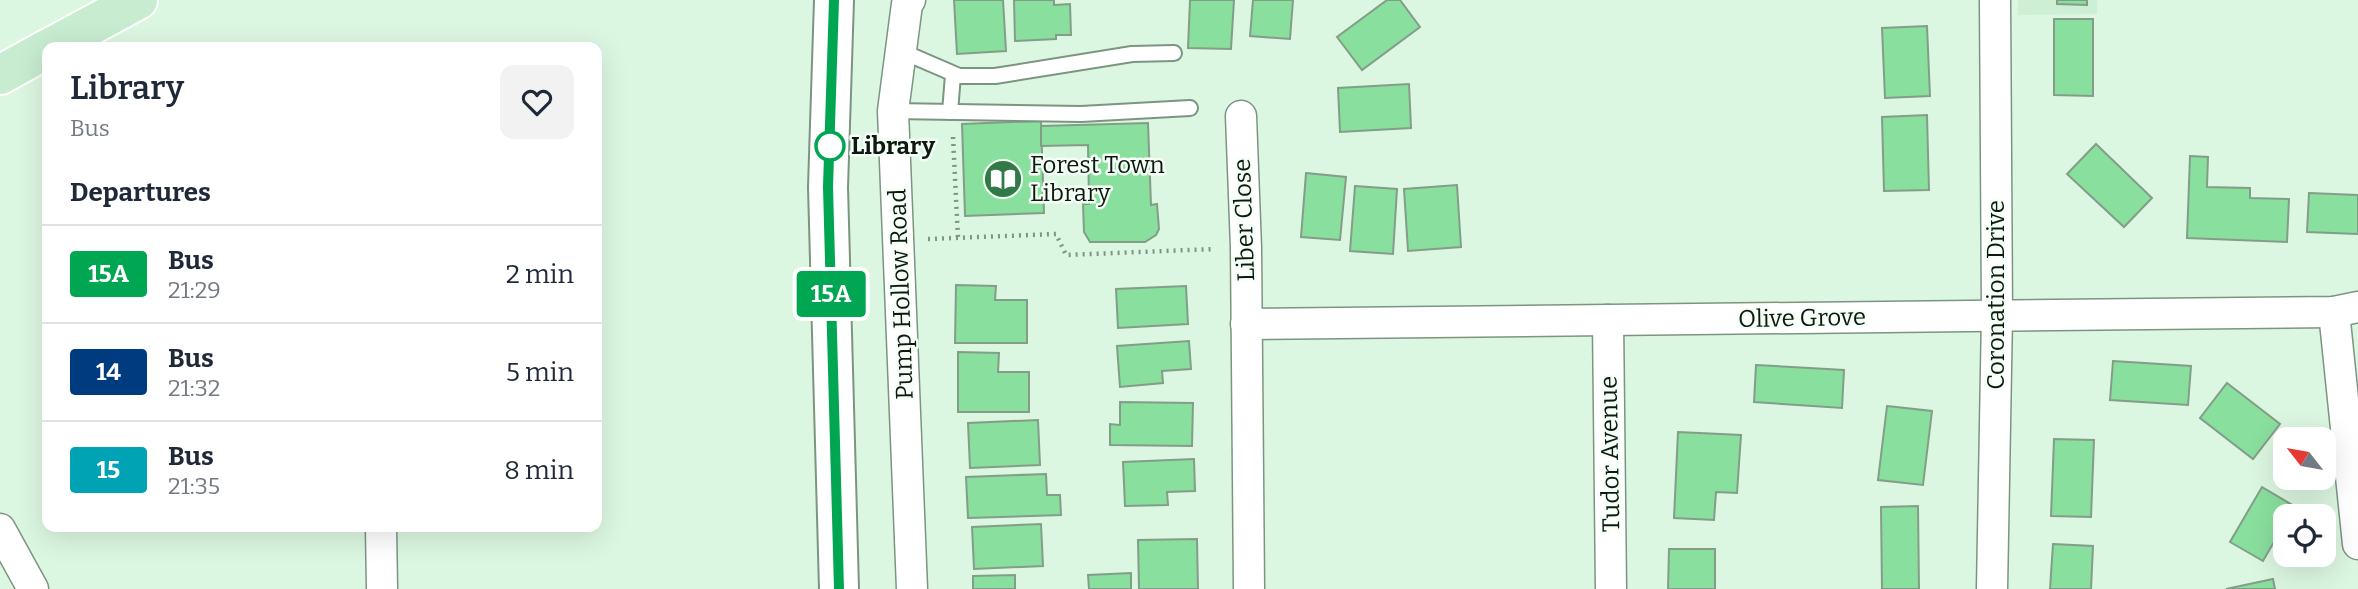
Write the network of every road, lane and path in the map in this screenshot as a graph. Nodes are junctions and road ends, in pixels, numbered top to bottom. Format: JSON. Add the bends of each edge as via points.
{"nodes":[{"id":1,"x":138,"y":0,"type":"edge"},
{"id":2,"x":834,"y":0,"type":"edge"},
{"id":3,"x":910,"y":0,"type":"edge"},
{"id":4,"x":1995,"y":0,"type":"edge"},
{"id":5,"x":60,"y":42,"type":"edge"},
{"id":6,"x":901,"y":51,"type":"junction"},
{"id":7,"x":42,"y":52,"type":"edge"},
{"id":8,"x":1174,"y":53,"type":"dead end"},
{"id":9,"x":0,"y":75,"type":"edge"},
{"id":10,"x":953,"y":75,"type":"junction"},
{"id":11,"x":1190,"y":108,"type":"dead end"},
{"id":12,"x":893,"y":111,"type":"junction"},
{"id":13,"x":950,"y":112,"type":"junction"},
{"id":14,"x":1241,"y":116,"type":"dead end"},
{"id":15,"x":953,"y":136,"type":"dead end"},
{"id":16,"x":958,"y":238,"type":"junction"},
{"id":17,"x":900,"y":240,"type":"junction"},
{"id":18,"x":1246,"y":248,"type":"junction"},
{"id":19,"x":2346,"y":310,"type":"edge"},
{"id":20,"x":1997,"y":316,"type":"junction"},
{"id":21,"x":1608,"y":320,"type":"junction"},
{"id":22,"x":1246,"y":324,"type":"junction"},
{"id":23,"x":0,"y":529,"type":"edge"},
{"id":24,"x":381,"y":532,"type":"edge"},
{"id":25,"x":2358,"y":544,"type":"edge"},
{"id":26,"x":33,"y":589,"type":"edge"},
{"id":27,"x":382,"y":589,"type":"edge"},
{"id":28,"x":839,"y":589,"type":"edge"},
{"id":29,"x":912,"y":589,"type":"edge"},
{"id":30,"x":1250,"y":589,"type":"edge"},
{"id":31,"x":1611,"y":589,"type":"edge"},
{"id":32,"x":1992,"y":589,"type":"edge"}],
"edges":[{"from":1,"to":5,"type":"main road"},
{"from":2,"to":28,"type":"main road","via":[[828,187]]},
{"from":3,"to":6,"type":"street","name":"Pump Hollow Road"},
{"from":4,"to":20,"type":"street","name":"Coronation Drive"},
{"from":6,"to":10,"type":"lane"},
{"from":6,"to":12,"type":"street","name":"Pump Hollow Road"},
{"from":7,"to":9,"type":"main road"},
{"from":8,"to":10,"type":"lane","via":[[1132,54],[995,76]]},
{"from":10,"to":13,"type":"lane"},
{"from":11,"to":13,"type":"lane","via":[[1081,114]]},
{"from":12,"to":13,"type":"lane"},
{"from":12,"to":17,"type":"street","name":"Pump Hollow Road"},
{"from":14,"to":18,"type":"street","name":"Liber Close"},
{"from":15,"to":16,"type":"path"},
{"from":16,"to":17,"type":"path"},
{"from":16,"to":18,"type":"path","via":[[1056,234],[1066,255]]},
{"from":17,"to":29,"type":"street","name":"Pump Hollow Road"},
{"from":18,"to":22,"type":"street","name":"Liber Close"},
{"from":19,"to":20,"type":"street","name":"Olive Grove"},
{"from":19,"to":25,"type":"street"},
{"from":20,"to":21,"type":"street","name":"Olive Grove"},
{"from":20,"to":32,"type":"street","name":"Coronation Drive"},
{"from":21,"to":22,"type":"street","name":"Olive Grove"},
{"from":21,"to":31,"type":"street","name":"Tudor Avenue"},
{"from":22,"to":30,"type":"street","name":"Liber Close"},
{"from":23,"to":26,"type":"street"},
{"from":24,"to":27,"type":"street"}]}
